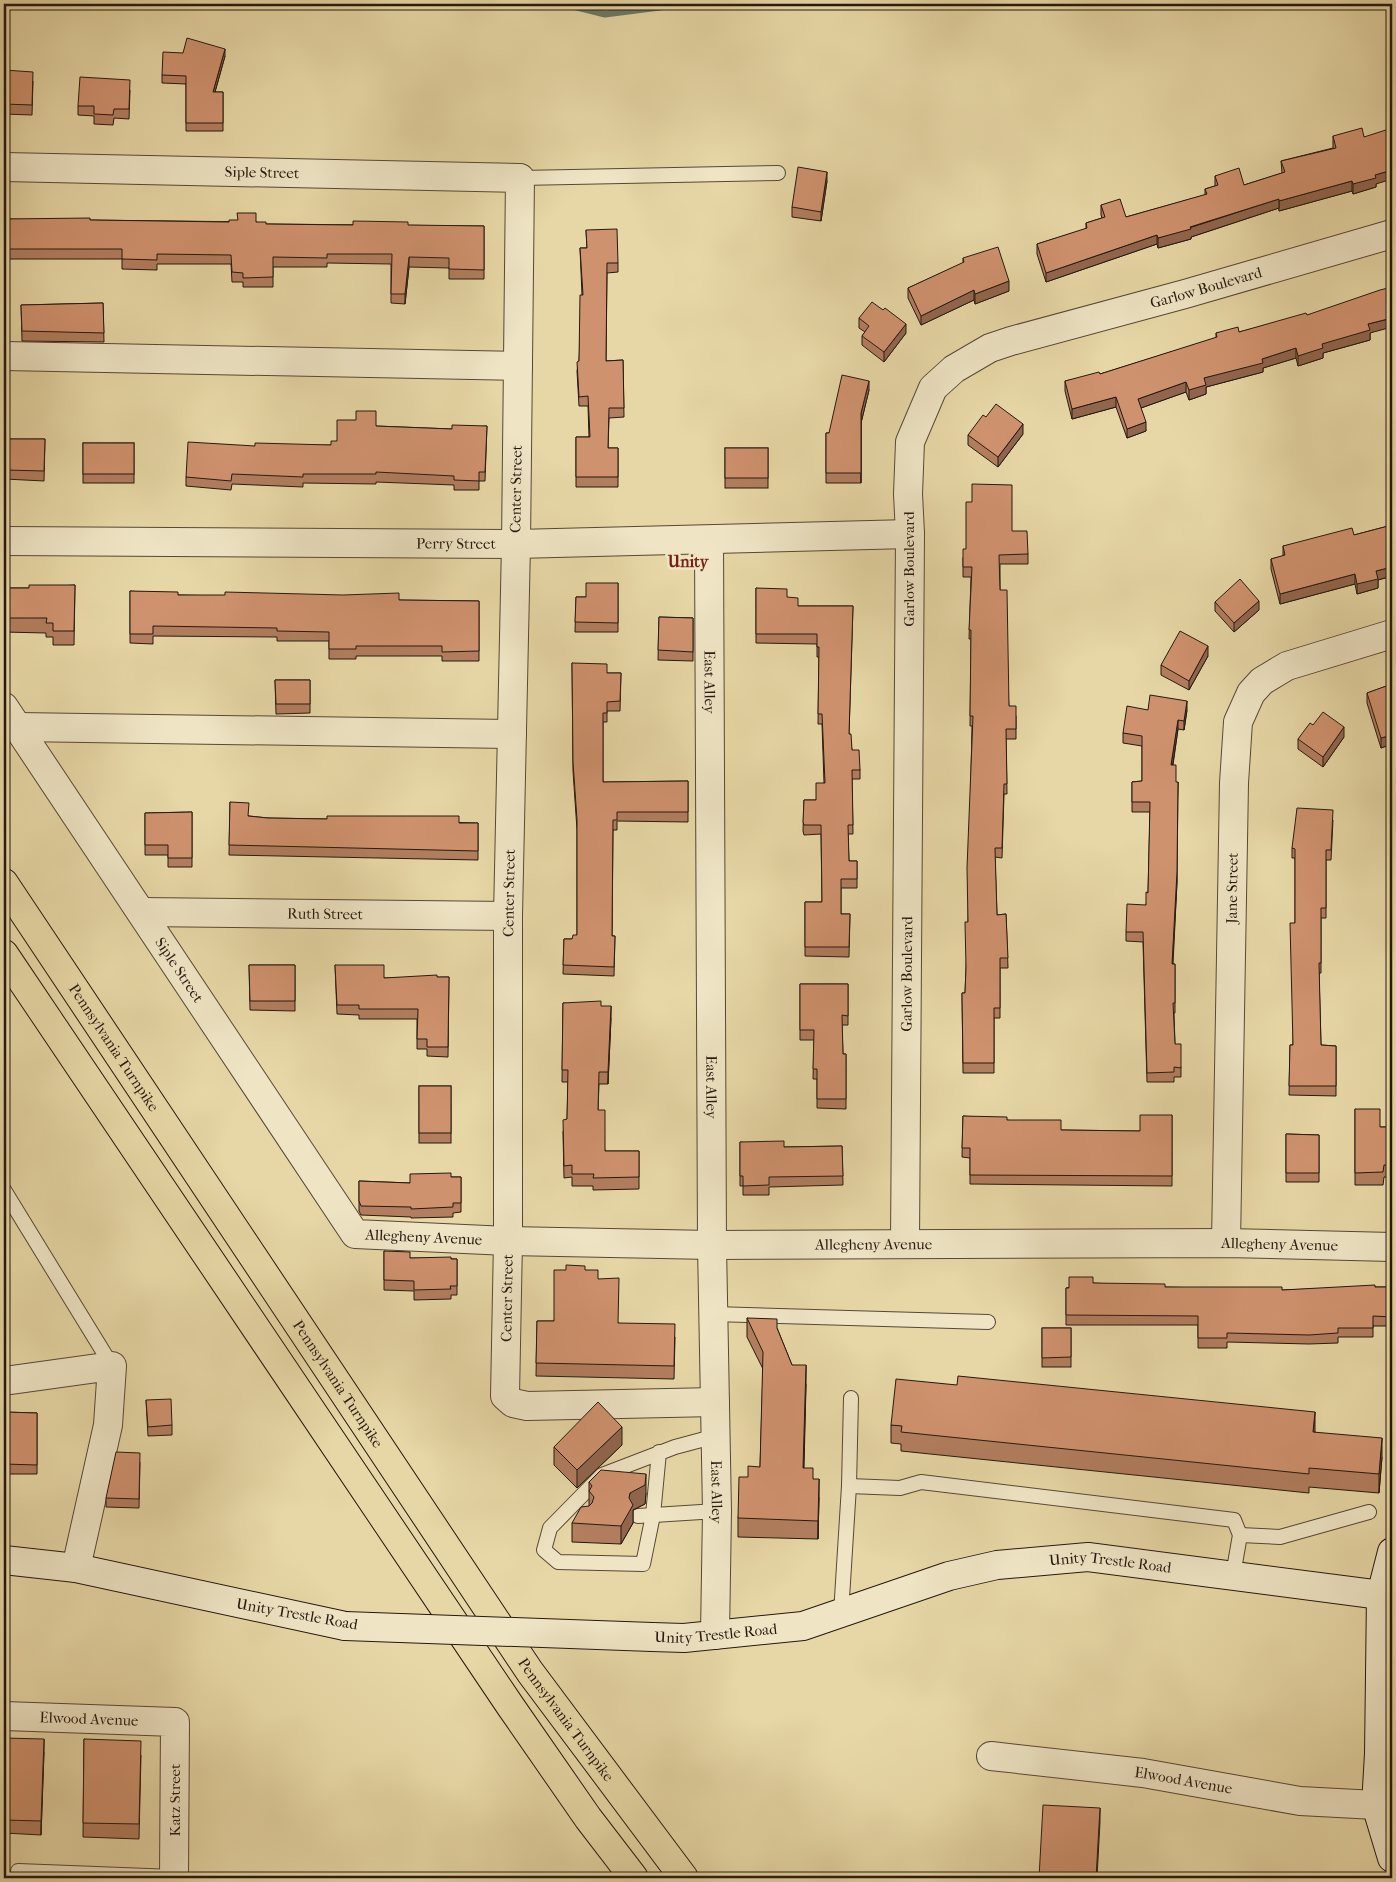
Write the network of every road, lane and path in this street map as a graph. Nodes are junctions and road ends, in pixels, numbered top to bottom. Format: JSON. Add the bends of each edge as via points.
{"nodes":[{"id":1,"x":4,"y":167,"type":"edge"},
{"id":2,"x":778,"y":173,"type":"dead end"},
{"id":3,"x":520,"y":178,"type":"junction"},
{"id":4,"x":1392,"y":234,"type":"edge"},
{"id":5,"x":4,"y":356,"type":"edge"},
{"id":6,"x":518,"y":366,"type":"junction"},
{"id":7,"x":910,"y":534,"type":"junction"},
{"id":8,"x":4,"y":541,"type":"edge"},
{"id":9,"x":710,"y":541,"type":"junction"},
{"id":10,"x":516,"y":544,"type":"junction"},
{"id":11,"x":1392,"y":634,"type":"edge"},
{"id":12,"x":10,"y":717,"type":"edge"},
{"id":13,"x":512,"y":734,"type":"junction"},
{"id":14,"x":4,"y":883,"type":"edge"},
{"id":15,"x":141,"y":912,"type":"junction"},
{"id":16,"x":508,"y":916,"type":"junction"},
{"id":17,"x":4,"y":954,"type":"edge"},
{"id":18,"x":4,"y":1190,"type":"edge"},
{"id":19,"x":355,"y":1234,"type":"joint"},
{"id":20,"x":508,"y":1241,"type":"junction"},
{"id":21,"x":904,"y":1243,"type":"junction"},
{"id":22,"x":1226,"y":1243,"type":"junction"},
{"id":23,"x":712,"y":1245,"type":"junction"},
{"id":24,"x":1392,"y":1247,"type":"edge"},
{"id":25,"x":713,"y":1314,"type":"junction"},
{"id":26,"x":988,"y":1322,"type":"dead end"},
{"id":27,"x":112,"y":1366,"type":"junction"},
{"id":28,"x":4,"y":1381,"type":"edge"},
{"id":29,"x":850,"y":1398,"type":"dead end"},
{"id":30,"x":715,"y":1402,"type":"junction"},
{"id":31,"x":716,"y":1436,"type":"junction"},
{"id":32,"x":659,"y":1452,"type":"junction"},
{"id":33,"x":849,"y":1486,"type":"junction"},
{"id":34,"x":717,"y":1511,"type":"junction"},
{"id":35,"x":1370,"y":1512,"type":"dead end"},
{"id":36,"x":653,"y":1515,"type":"junction"},
{"id":37,"x":638,"y":1516,"type":"dead end"},
{"id":38,"x":577,"y":1517,"type":"edge"},
{"id":39,"x":560,"y":1518,"type":"junction"},
{"id":40,"x":1240,"y":1535,"type":"junction"},
{"id":41,"x":1392,"y":1552,"type":"edge"},
{"id":42,"x":4,"y":1560,"type":"edge"},
{"id":43,"x":76,"y":1568,"type":"junction"},
{"id":44,"x":1233,"y":1575,"type":"junction"},
{"id":45,"x":1386,"y":1595,"type":"edge"},
{"id":46,"x":841,"y":1614,"type":"junction"},
{"id":47,"x":715,"y":1635,"type":"junction"},
{"id":48,"x":4,"y":1716,"type":"edge"},
{"id":49,"x":175,"y":1722,"type":"joint"},
{"id":50,"x":991,"y":1756,"type":"dead end"},
{"id":51,"x":1385,"y":1778,"type":"edge"},
{"id":52,"x":1376,"y":1805,"type":"junction"},
{"id":53,"x":1392,"y":1858,"type":"edge"},
{"id":54,"x":18,"y":1871,"type":"dead end"},
{"id":55,"x":174,"y":1878,"type":"edge"},
{"id":56,"x":634,"y":1878,"type":"edge"},
{"id":57,"x":684,"y":1878,"type":"edge"}],
"edges":[{"from":1,"to":3,"type":"street","name":"Siple Street"},
{"from":2,"to":3,"type":"lane"},
{"from":3,"to":6,"type":"street","name":"Center Street"},
{"from":4,"to":7,"type":"street","name":"Garlow Boulevard","via":[[1011,341],[990,348],[954,369],[933,388],[910,442]]},
{"from":5,"to":6,"type":"street"},
{"from":6,"to":10,"type":"street","name":"Center Street"},
{"from":7,"to":9,"type":"street","name":"Perry Street"},
{"from":7,"to":21,"type":"street","name":"Garlow Boulevard"},
{"from":8,"to":10,"type":"street","name":"Perry Street"},
{"from":9,"to":10,"type":"street","name":"Perry Street"},
{"from":9,"to":23,"type":"street","name":"East Alley"},
{"from":10,"to":13,"type":"street","name":"Center Street"},
{"from":11,"to":22,"type":"street","name":"Jane Street","via":[[1287,666],[1262,681],[1250,693],[1238,722],[1234,783]]},
{"from":12,"to":13,"type":"street"},
{"from":12,"to":15,"type":"street","name":"Siple Street"},
{"from":13,"to":16,"type":"street","name":"Center Street"},
{"from":14,"to":57,"type":"highway","name":"Pennsylvania Turnpike","via":[[530,1672]]},
{"from":15,"to":16,"type":"street","name":"Ruth Street"},
{"from":15,"to":19,"type":"street","name":"Siple Street"},
{"from":16,"to":20,"type":"street","name":"Center Street"},
{"from":17,"to":56,"type":"highway","via":[[506,1699],[588,1818]]},
{"from":18,"to":27,"type":"lane"},
{"from":19,"to":20,"type":"street","name":"Allegheny Avenue"},
{"from":20,"to":23,"type":"street","name":"Allegheny Avenue"},
{"from":20,"to":30,"type":"street","name":"Center Street","via":[[505,1396],[513,1403],[527,1406]]},
{"from":21,"to":22,"type":"street","name":"Allegheny Avenue"},
{"from":21,"to":23,"type":"street","name":"Allegheny Avenue"},
{"from":22,"to":24,"type":"street","name":"Allegheny Avenue"},
{"from":23,"to":25,"type":"street","name":"East Alley"},
{"from":25,"to":26,"type":"lane"},
{"from":25,"to":30,"type":"street","name":"East Alley"},
{"from":27,"to":28,"type":"street"},
{"from":27,"to":43,"type":"street","via":[[108,1424]]},
{"from":29,"to":33,"type":"lane"},
{"from":30,"to":31,"type":"street","name":"East Alley"},
{"from":31,"to":32,"type":"lane"},
{"from":31,"to":34,"type":"street","name":"East Alley"},
{"from":32,"to":36,"type":"lane"},
{"from":32,"to":39,"type":"lane","via":[[602,1474]]},
{"from":33,"to":40,"type":"lane","via":[[900,1488],[921,1482],[1234,1520]]},
{"from":33,"to":46,"type":"lane"},
{"from":34,"to":36,"type":"lane"},
{"from":34,"to":47,"type":"street","name":"East Alley"},
{"from":35,"to":40,"type":"lane","via":[[1280,1537]]},
{"from":36,"to":37,"type":"lane"},
{"from":36,"to":39,"type":"lane","via":[[644,1564],[558,1562],[544,1550],[550,1528]]},
{"from":38,"to":39,"type":"lane"},
{"from":40,"to":44,"type":"lane"},
{"from":41,"to":45,"type":"street"},
{"from":42,"to":43,"type":"street","name":"Unity Trestle Road"},
{"from":43,"to":47,"type":"street","name":"Unity Trestle Road","bridge":true,"via":[[345,1626],[684,1638]]},
{"from":44,"to":45,"type":"street","name":"Unity Trestle Road"},
{"from":44,"to":46,"type":"street","name":"Unity Trestle Road","via":[[1088,1557],[998,1565],[949,1576]]},
{"from":45,"to":51,"type":"street"},
{"from":46,"to":47,"type":"street","name":"Unity Trestle Road","via":[[803,1626]]},
{"from":48,"to":49,"type":"street","name":"Elwood Avenue"},
{"from":49,"to":55,"type":"street","name":"Katz Street"},
{"from":50,"to":52,"type":"street","name":"Elwood Avenue","via":[[1143,1774],[1300,1801]]},
{"from":51,"to":52,"type":"street"},
{"from":52,"to":53,"type":"street"},
{"from":54,"to":55,"type":"lane"}]}
